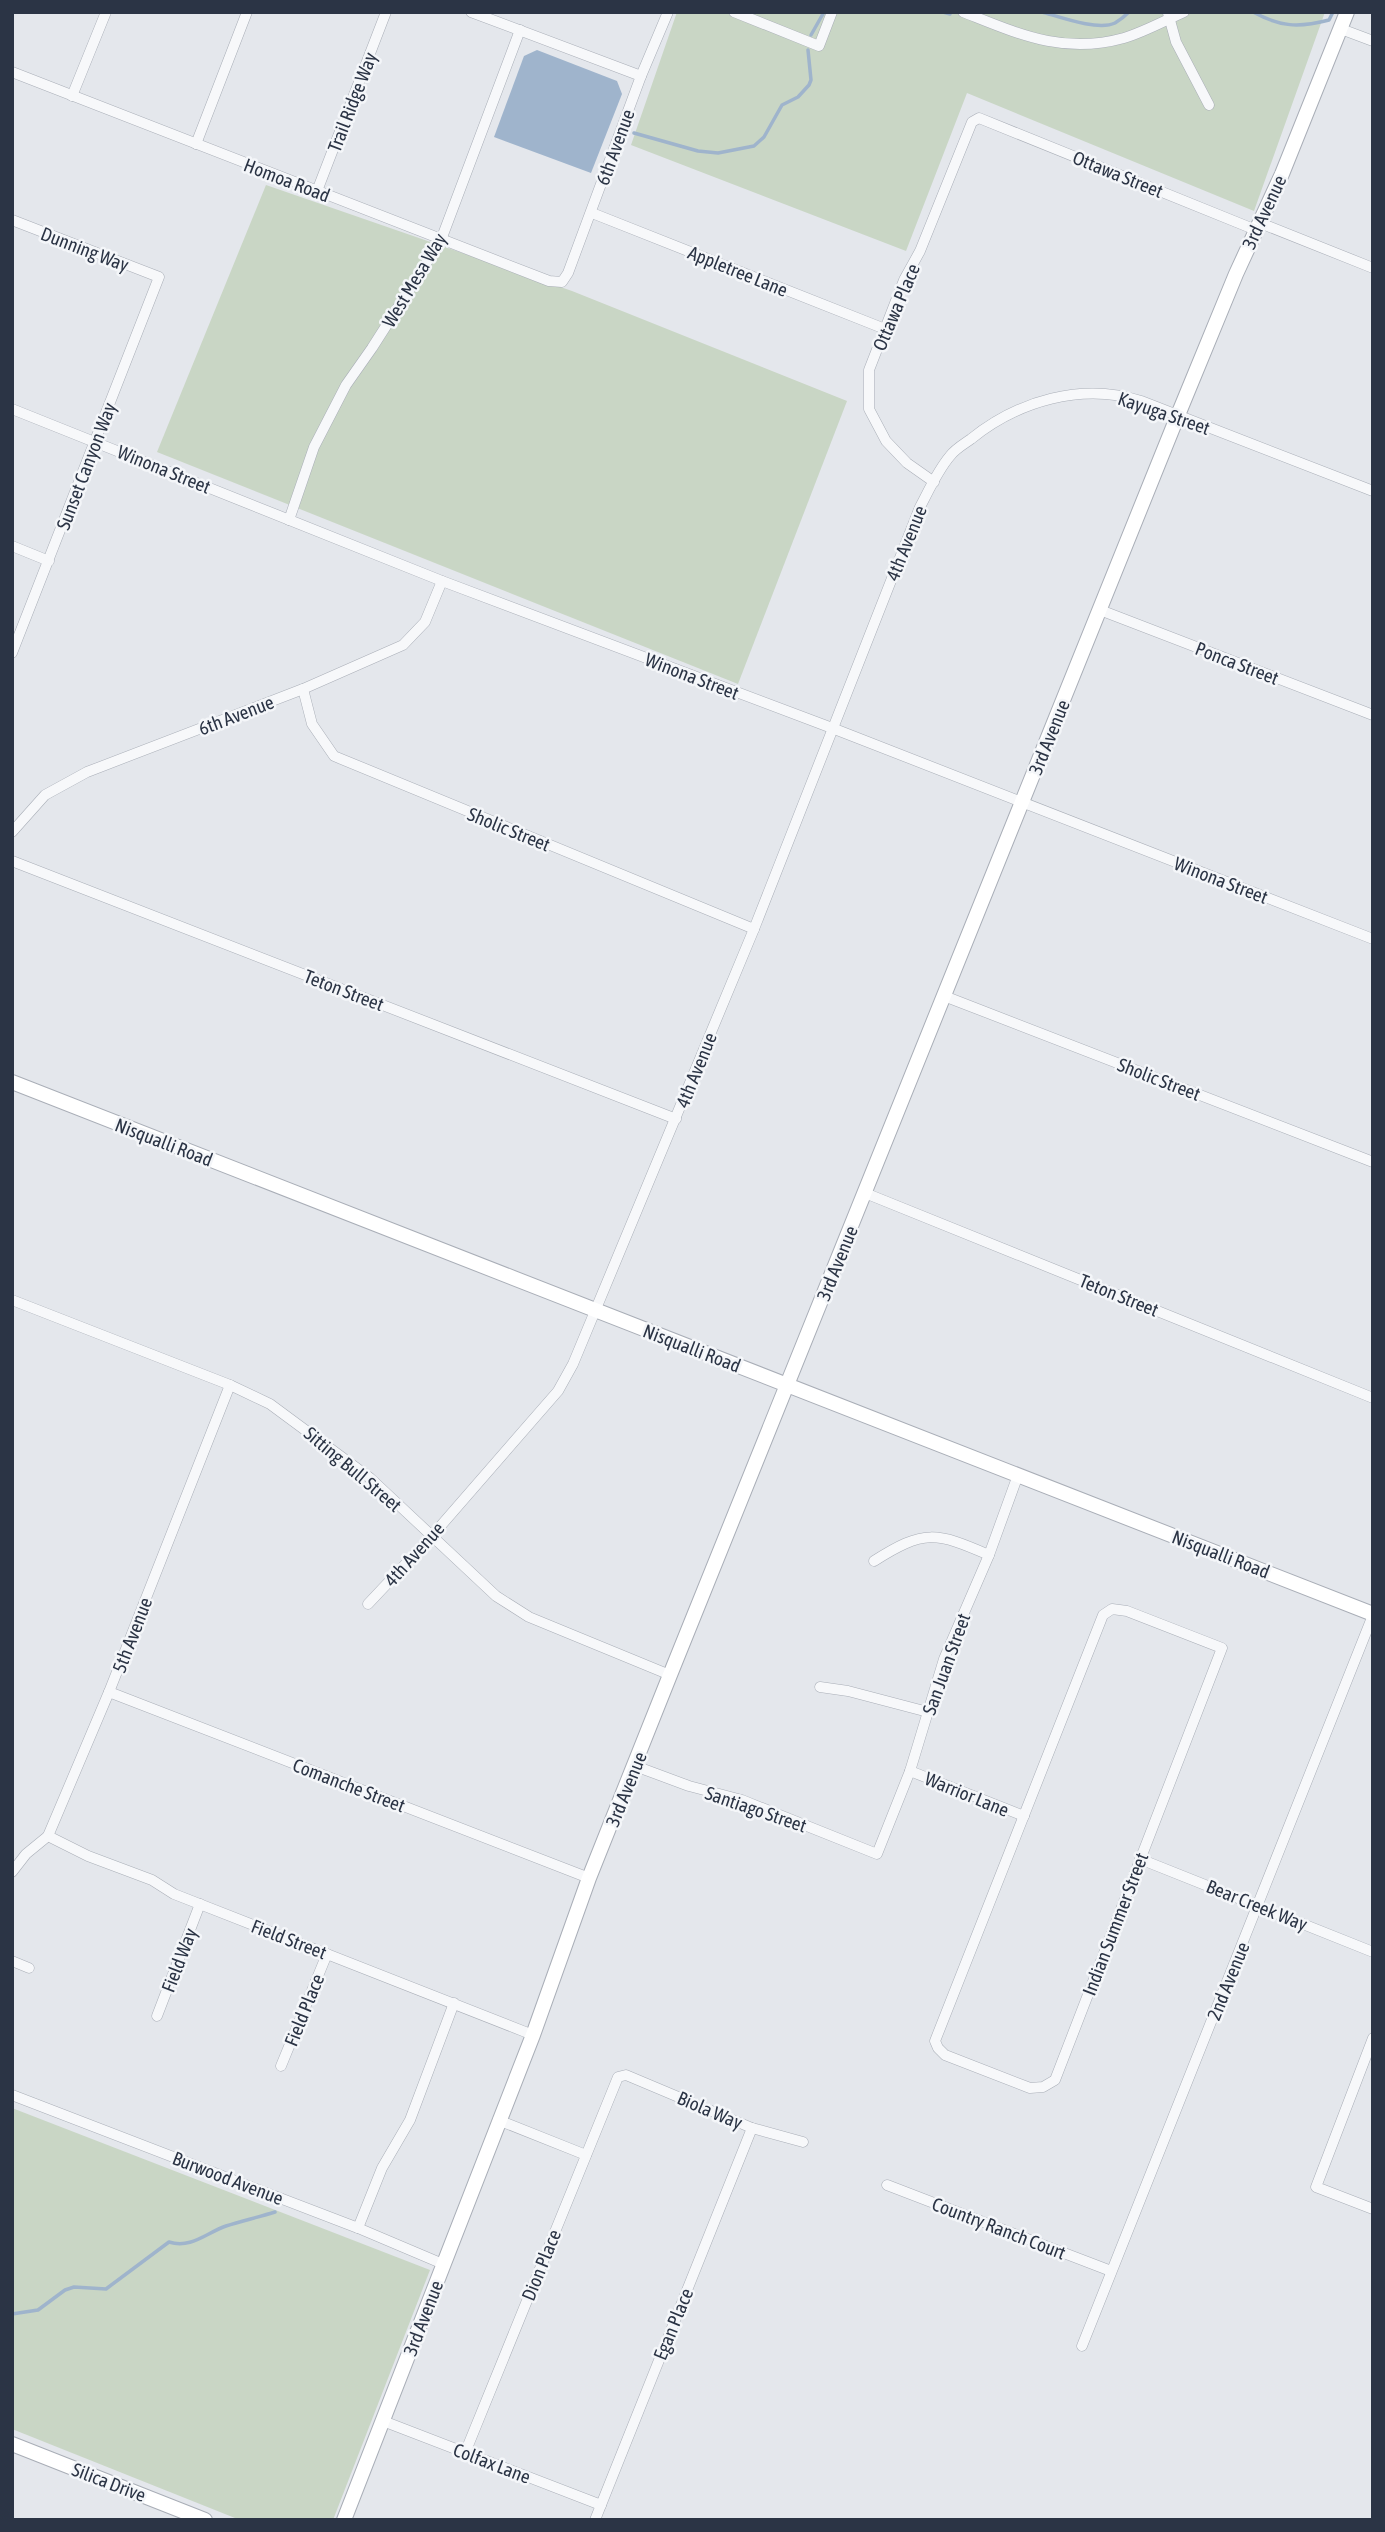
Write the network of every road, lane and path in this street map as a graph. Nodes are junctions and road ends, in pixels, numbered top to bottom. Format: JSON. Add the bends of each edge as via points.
{"nodes":[{"id":1,"x":106,"y":12,"type":"edge"},
{"id":2,"x":247,"y":12,"type":"edge"},
{"id":3,"x":386,"y":12,"type":"edge"},
{"id":4,"x":471,"y":12,"type":"edge"},
{"id":5,"x":668,"y":12,"type":"edge"},
{"id":6,"x":734,"y":12,"type":"edge"},
{"id":7,"x":832,"y":12,"type":"edge"},
{"id":8,"x":1184,"y":12,"type":"edge"},
{"id":9,"x":1347,"y":12,"type":"edge"},
{"id":10,"x":967,"y":13,"type":"edge"},
{"id":11,"x":1169,"y":15,"type":"edge"},
{"id":12,"x":1340,"y":29,"type":"junction"},
{"id":13,"x":520,"y":30,"type":"junction"},
{"id":14,"x":1373,"y":41,"type":"edge"},
{"id":15,"x":12,"y":72,"type":"edge"},
{"id":16,"x":640,"y":76,"type":"junction"},
{"id":17,"x":72,"y":96,"type":"junction"},
{"id":18,"x":1209,"y":105,"type":"dead end"},
{"id":19,"x":979,"y":118,"type":"joint"},
{"id":20,"x":195,"y":144,"type":"junction"},
{"id":21,"x":317,"y":191,"type":"junction"},
{"id":22,"x":592,"y":213,"type":"junction"},
{"id":23,"x":12,"y":220,"type":"edge"},
{"id":24,"x":1258,"y":226,"type":"junction"},
{"id":25,"x":441,"y":240,"type":"junction"},
{"id":26,"x":1373,"y":268,"type":"edge"},
{"id":27,"x":159,"y":277,"type":"joint"},
{"id":28,"x":562,"y":282,"type":"joint"},
{"id":29,"x":885,"y":329,"type":"junction"},
{"id":30,"x":12,"y":409,"type":"edge"},
{"id":31,"x":1178,"y":415,"type":"junction"},
{"id":32,"x":96,"y":442,"type":"junction"},
{"id":33,"x":934,"y":482,"type":"junction"},
{"id":34,"x":1373,"y":491,"type":"edge"},
{"id":35,"x":289,"y":520,"type":"junction"},
{"id":36,"x":12,"y":546,"type":"edge"},
{"id":37,"x":49,"y":561,"type":"junction"},
{"id":38,"x":442,"y":581,"type":"junction"},
{"id":39,"x":1100,"y":610,"type":"junction"},
{"id":40,"x":12,"y":653,"type":"edge"},
{"id":41,"x":303,"y":689,"type":"junction"},
{"id":42,"x":1373,"y":715,"type":"edge"},
{"id":43,"x":832,"y":728,"type":"junction"},
{"id":44,"x":1022,"y":803,"type":"junction"},
{"id":45,"x":12,"y":832,"type":"edge"},
{"id":46,"x":12,"y":861,"type":"edge"},
{"id":47,"x":754,"y":929,"type":"junction"},
{"id":48,"x":1373,"y":939,"type":"edge"},
{"id":49,"x":944,"y":996,"type":"junction"},
{"id":50,"x":12,"y":1082,"type":"edge"},
{"id":51,"x":676,"y":1119,"type":"junction"},
{"id":52,"x":1373,"y":1161,"type":"edge"},
{"id":53,"x":865,"y":1193,"type":"junction"},
{"id":54,"x":12,"y":1300,"type":"edge"},
{"id":55,"x":596,"y":1310,"type":"junction"},
{"id":56,"x":230,"y":1385,"type":"junction"},
{"id":57,"x":787,"y":1386,"type":"junction"},
{"id":58,"x":1373,"y":1398,"type":"edge"},
{"id":59,"x":1018,"y":1475,"type":"junction"},
{"id":60,"x":431,"y":1537,"type":"junction"},
{"id":61,"x":989,"y":1555,"type":"junction"},
{"id":62,"x":874,"y":1561,"type":"dead end"},
{"id":63,"x":369,"y":1604,"type":"dead end"},
{"id":64,"x":1373,"y":1614,"type":"edge"},
{"id":65,"x":670,"y":1675,"type":"junction"},
{"id":66,"x":820,"y":1687,"type":"dead end"},
{"id":67,"x":109,"y":1692,"type":"junction"},
{"id":68,"x":928,"y":1712,"type":"junction"},
{"id":69,"x":635,"y":1766,"type":"junction"},
{"id":70,"x":911,"y":1771,"type":"junction"},
{"id":71,"x":1024,"y":1816,"type":"junction"},
{"id":72,"x":48,"y":1836,"type":"junction"},
{"id":73,"x":877,"y":1854,"type":"joint"},
{"id":74,"x":1140,"y":1859,"type":"junction"},
{"id":75,"x":12,"y":1872,"type":"edge"},
{"id":76,"x":589,"y":1878,"type":"junction"},
{"id":77,"x":200,"y":1904,"type":"junction"},
{"id":78,"x":1258,"y":1906,"type":"junction"},
{"id":79,"x":1373,"y":1952,"type":"edge"},
{"id":80,"x":327,"y":1954,"type":"junction"},
{"id":81,"x":12,"y":1961,"type":"edge"},
{"id":82,"x":29,"y":1968,"type":"dead end"},
{"id":83,"x":454,"y":2003,"type":"junction"},
{"id":84,"x":157,"y":2016,"type":"dead end"},
{"id":85,"x":533,"y":2035,"type":"junction"},
{"id":86,"x":1373,"y":2038,"type":"edge"},
{"id":87,"x":281,"y":2066,"type":"dead end"},
{"id":88,"x":618,"y":2077,"type":"joint"},
{"id":89,"x":12,"y":2095,"type":"edge"},
{"id":90,"x":498,"y":2120,"type":"junction"},
{"id":91,"x":752,"y":2128,"type":"junction"},
{"id":92,"x":803,"y":2141,"type":"dead end"},
{"id":93,"x":586,"y":2155,"type":"junction"},
{"id":94,"x":887,"y":2185,"type":"dead end"},
{"id":95,"x":1373,"y":2209,"type":"edge"},
{"id":96,"x":358,"y":2228,"type":"junction"},
{"id":97,"x":443,"y":2264,"type":"junction"},
{"id":98,"x":1111,"y":2272,"type":"junction"},
{"id":99,"x":1083,"y":2346,"type":"dead end"},
{"id":100,"x":383,"y":2421,"type":"junction"},
{"id":101,"x":12,"y":2444,"type":"edge"},
{"id":102,"x":465,"y":2453,"type":"junction"},
{"id":103,"x":601,"y":2505,"type":"junction"},
{"id":104,"x":205,"y":2520,"type":"edge"},
{"id":105,"x":344,"y":2520,"type":"edge"},
{"id":106,"x":595,"y":2520,"type":"edge"}],
"edges":[{"from":1,"to":17,"type":"street"},
{"from":2,"to":20,"type":"street"},
{"from":3,"to":21,"type":"street","name":"Trail Ridge Way"},
{"from":4,"to":13,"type":"street"},
{"from":5,"to":16,"type":"street","name":"6th Avenue"},
{"from":6,"to":7,"type":"street","via":[[820,46]]},
{"from":8,"to":11,"type":"street"},
{"from":9,"to":12,"type":"street","name":"3rd Avenue"},
{"from":10,"to":11,"type":"street","via":[[1052,44],[1126,38]]},
{"from":11,"to":18,"type":"street","via":[[1176,41]]},
{"from":12,"to":14,"type":"street"},
{"from":12,"to":24,"type":"street","name":"3rd Avenue"},
{"from":13,"to":16,"type":"street"},
{"from":13,"to":25,"type":"street","name":"West Mesa Way"},
{"from":15,"to":17,"type":"street","name":"Homoa Road"},
{"from":16,"to":22,"type":"street","name":"6th Avenue"},
{"from":17,"to":20,"type":"street","name":"Homoa Road"},
{"from":19,"to":24,"type":"street","name":"Ottawa Street"},
{"from":19,"to":29,"type":"street","name":"Ottawa Place","via":[[972,122]]},
{"from":20,"to":21,"type":"street","name":"Homoa Road"},
{"from":21,"to":25,"type":"street","name":"Homoa Road"},
{"from":22,"to":28,"type":"street","name":"6th Avenue"},
{"from":22,"to":29,"type":"street","name":"Appletree Lane"},
{"from":23,"to":27,"type":"street","name":"Dunning Way"},
{"from":24,"to":26,"type":"street","name":"Ottawa Street"},
{"from":24,"to":31,"type":"street","name":"3rd Avenue"},
{"from":25,"to":28,"type":"street","name":"Homoa Road"},
{"from":25,"to":35,"type":"street","name":"West Mesa Way","via":[[346,385],[314,447]]},
{"from":27,"to":32,"type":"street","name":"Sunset Canyon Way"},
{"from":29,"to":33,"type":"street","name":"Ottawa Place","via":[[869,370],[869,409],[886,441]]},
{"from":30,"to":32,"type":"street","name":"Winona Street"},
{"from":31,"to":33,"type":"street","name":"Kayuga Street","via":[[1111,395],[1041,400],[975,435],[950,455]]},
{"from":31,"to":34,"type":"street","name":"Kayuga Street"},
{"from":31,"to":39,"type":"street","name":"3rd Avenue"},
{"from":32,"to":35,"type":"street","name":"Winona Street"},
{"from":32,"to":37,"type":"street","name":"Sunset Canyon Way"},
{"from":33,"to":43,"type":"street","name":"4th Avenue","via":[[920,506]]},
{"from":35,"to":38,"type":"street","name":"Winona Street"},
{"from":36,"to":37,"type":"street"},
{"from":37,"to":40,"type":"street","name":"Sunset Canyon Way"},
{"from":38,"to":41,"type":"street","name":"6th Avenue","via":[[425,622],[403,645]]},
{"from":38,"to":43,"type":"street","name":"Winona Street"},
{"from":39,"to":42,"type":"street","name":"Ponca Street"},
{"from":39,"to":44,"type":"street","name":"3rd Avenue"},
{"from":41,"to":45,"type":"street","name":"6th Avenue","via":[[87,772],[45,795]]},
{"from":41,"to":47,"type":"street","name":"Sholic Street","via":[[312,724],[334,756]]},
{"from":43,"to":44,"type":"street","name":"Winona Street"},
{"from":43,"to":47,"type":"street","name":"4th Avenue"},
{"from":44,"to":48,"type":"street","name":"Winona Street"},
{"from":44,"to":49,"type":"street","name":"3rd Avenue"},
{"from":46,"to":51,"type":"street","name":"Teton Street"},
{"from":47,"to":51,"type":"street","name":"4th Avenue"},
{"from":49,"to":52,"type":"street","name":"Sholic Street"},
{"from":49,"to":53,"type":"street","name":"3rd Avenue"},
{"from":50,"to":55,"type":"street","name":"Nisqualli Road"},
{"from":51,"to":55,"type":"street","name":"4th Avenue"},
{"from":53,"to":57,"type":"street","name":"3rd Avenue"},
{"from":53,"to":58,"type":"street","name":"Teton Street"},
{"from":54,"to":56,"type":"street","name":"Sitting Bull Street"},
{"from":55,"to":57,"type":"street","name":"Nisqualli Road"},
{"from":55,"to":60,"type":"street","name":"4th Avenue","via":[[558,1391]]},
{"from":56,"to":60,"type":"street","name":"Sitting Bull Street","via":[[270,1404],[323,1442],[370,1478]]},
{"from":56,"to":67,"type":"street","name":"5th Avenue"},
{"from":57,"to":59,"type":"street","name":"Nisqualli Road"},
{"from":57,"to":65,"type":"street","name":"3rd Avenue"},
{"from":59,"to":61,"type":"street","name":"San Juan Street"},
{"from":59,"to":64,"type":"street","name":"Nisqualli Road"},
{"from":60,"to":63,"type":"street","name":"4th Avenue"},
{"from":60,"to":65,"type":"street","name":"Sitting Bull Street","via":[[496,1595],[529,1617]]},
{"from":61,"to":62,"type":"street","via":[[950,1538],[923,1536]]},
{"from":61,"to":68,"type":"street","name":"San Juan Street","via":[[944,1659]]},
{"from":64,"to":78,"type":"street","name":"2nd Avenue"},
{"from":65,"to":69,"type":"street","name":"3rd Avenue"},
{"from":66,"to":68,"type":"street"},
{"from":67,"to":72,"type":"street","name":"5th Avenue"},
{"from":67,"to":76,"type":"street","name":"Comanche Street"},
{"from":68,"to":70,"type":"street","name":"San Juan Street"},
{"from":69,"to":73,"type":"street","name":"Santiago Street","via":[[742,1800]]},
{"from":69,"to":76,"type":"street","name":"3rd Avenue"},
{"from":70,"to":71,"type":"street","name":"Warrior Lane"},
{"from":70,"to":73,"type":"street","name":"San Juan Street"},
{"from":71,"to":74,"type":"street","name":"Indian Summer Street","via":[[1103,1615],[1112,1609],[1128,1611],[1222,1648]]},
{"from":71,"to":74,"type":"street","name":"Indian Summer Street","via":[[935,2041],[945,2055],[1030,2088],[1055,2080]]},
{"from":72,"to":75,"type":"street","name":"5th Avenue"},
{"from":72,"to":77,"type":"street","name":"Field Street"},
{"from":74,"to":78,"type":"street","name":"Bear Creek Way"},
{"from":76,"to":85,"type":"street","name":"3rd Avenue"},
{"from":77,"to":80,"type":"street","name":"Field Street"},
{"from":77,"to":84,"type":"street","name":"Field Way"},
{"from":78,"to":79,"type":"street","name":"Bear Creek Way"},
{"from":78,"to":98,"type":"street","name":"2nd Avenue"},
{"from":80,"to":83,"type":"street","name":"Field Street"},
{"from":80,"to":87,"type":"street","name":"Field Place"},
{"from":81,"to":82,"type":"street"},
{"from":83,"to":85,"type":"street","name":"Field Street"},
{"from":83,"to":96,"type":"street","via":[[410,2120],[382,2168]]},
{"from":85,"to":90,"type":"street","name":"3rd Avenue"},
{"from":86,"to":95,"type":"street","via":[[1316,2187]]},
{"from":88,"to":91,"type":"street","name":"Biola Way","via":[[626,2075]]},
{"from":88,"to":93,"type":"street","name":"Dion Place"},
{"from":89,"to":96,"type":"street","name":"Burwood Avenue"},
{"from":90,"to":93,"type":"street"},
{"from":90,"to":97,"type":"street","name":"3rd Avenue"},
{"from":91,"to":92,"type":"street","name":"Biola Way"},
{"from":91,"to":103,"type":"street","name":"Egan Place"},
{"from":93,"to":102,"type":"street","name":"Dion Place"},
{"from":94,"to":98,"type":"street","name":"Country Ranch Court"},
{"from":96,"to":97,"type":"street","name":"Burwood Avenue"},
{"from":97,"to":100,"type":"street","name":"3rd Avenue"},
{"from":98,"to":99,"type":"street","name":"2nd Avenue"},
{"from":100,"to":102,"type":"street","name":"Colfax Lane"},
{"from":100,"to":105,"type":"street","name":"3rd Avenue"},
{"from":101,"to":104,"type":"street","name":"Silica Drive"},
{"from":102,"to":103,"type":"street","name":"Colfax Lane"},
{"from":103,"to":106,"type":"street","name":"Egan Place"}]}
